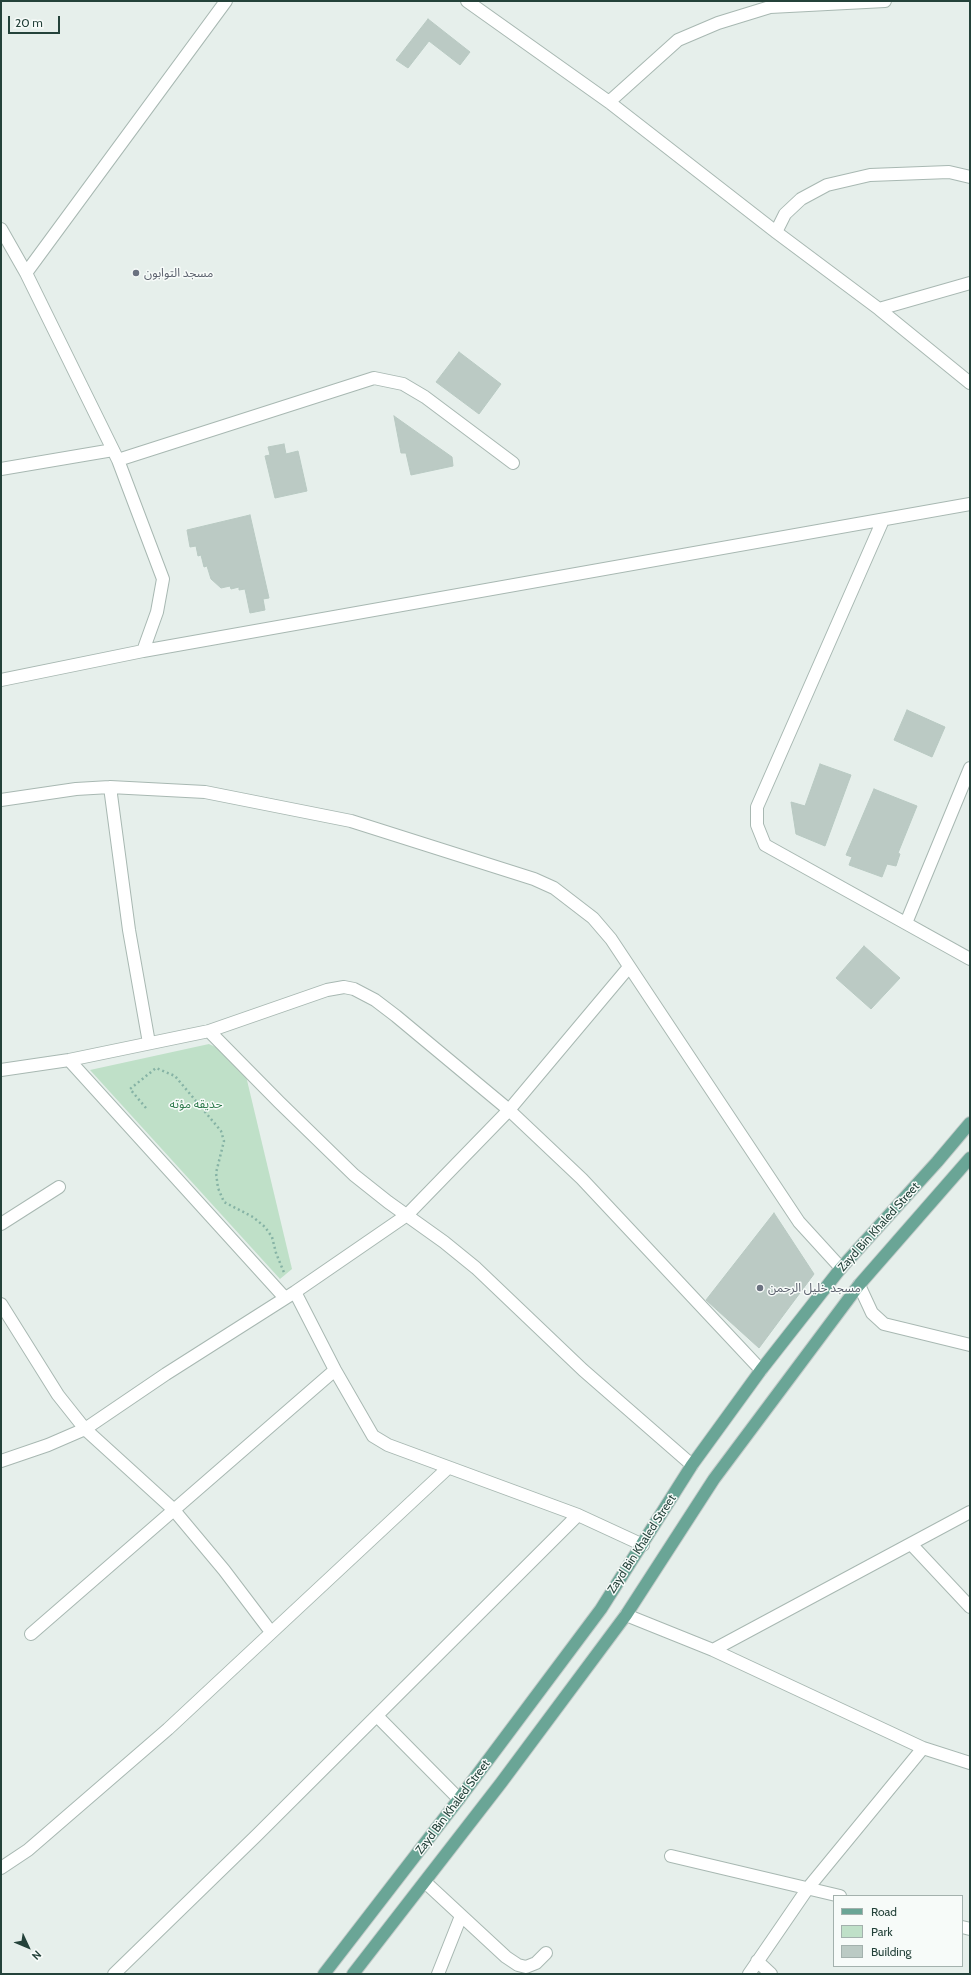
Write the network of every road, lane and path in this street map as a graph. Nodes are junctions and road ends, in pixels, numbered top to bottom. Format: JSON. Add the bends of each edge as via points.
{"nodes":[{"id":1,"x":226,"y":1,"type":"edge"},
{"id":2,"x":466,"y":1,"type":"edge"},
{"id":3,"x":885,"y":1,"type":"edge"},
{"id":4,"x":609,"y":102,"type":"junction"},
{"id":5,"x":970,"y":178,"type":"edge"},
{"id":6,"x":1,"y":229,"type":"edge"},
{"id":7,"x":776,"y":232,"type":"junction"},
{"id":8,"x":26,"y":273,"type":"junction"},
{"id":9,"x":970,"y":283,"type":"edge"},
{"id":10,"x":878,"y":309,"type":"junction"},
{"id":11,"x":970,"y":383,"type":"edge"},
{"id":12,"x":115,"y":455,"type":"junction"},
{"id":13,"x":513,"y":463,"type":"dead end"},
{"id":14,"x":1,"y":469,"type":"edge"},
{"id":15,"x":970,"y":504,"type":"edge"},
{"id":16,"x":883,"y":520,"type":"junction"},
{"id":17,"x":143,"y":651,"type":"junction"},
{"id":18,"x":1,"y":680,"type":"edge"},
{"id":19,"x":970,"y":768,"type":"edge"},
{"id":20,"x":110,"y":787,"type":"junction"},
{"id":21,"x":1,"y":800,"type":"edge"},
{"id":22,"x":906,"y":923,"type":"junction"},
{"id":23,"x":970,"y":959,"type":"edge"},
{"id":24,"x":629,"y":967,"type":"junction"},
{"id":25,"x":209,"y":1031,"type":"junction"},
{"id":26,"x":149,"y":1043,"type":"junction"},
{"id":27,"x":69,"y":1060,"type":"junction"},
{"id":28,"x":1,"y":1070,"type":"edge"},
{"id":29,"x":146,"y":1108,"type":"dead end"},
{"id":30,"x":510,"y":1110,"type":"junction"},
{"id":31,"x":970,"y":1123,"type":"edge"},
{"id":32,"x":968,"y":1164,"type":"edge"},
{"id":33,"x":59,"y":1187,"type":"dead end"},
{"id":34,"x":407,"y":1215,"type":"junction"},
{"id":35,"x":1,"y":1224,"type":"edge"},
{"id":36,"x":842,"y":1268,"type":"junction"},
{"id":37,"x":285,"y":1275,"type":"dead end"},
{"id":38,"x":859,"y":1284,"type":"junction"},
{"id":39,"x":295,"y":1292,"type":"junction"},
{"id":40,"x":285,"y":1298,"type":"junction"},
{"id":41,"x":1,"y":1304,"type":"edge"},
{"id":42,"x":970,"y":1345,"type":"edge"},
{"id":43,"x":334,"y":1370,"type":"junction"},
{"id":44,"x":760,"y":1370,"type":"junction"},
{"id":45,"x":85,"y":1429,"type":"junction"},
{"id":46,"x":1,"y":1461,"type":"edge"},
{"id":47,"x":692,"y":1465,"type":"junction"},
{"id":48,"x":448,"y":1468,"type":"junction"},
{"id":49,"x":173,"y":1509,"type":"junction"},
{"id":50,"x":970,"y":1512,"type":"edge"},
{"id":51,"x":578,"y":1514,"type":"junction"},
{"id":52,"x":911,"y":1544,"type":"junction"},
{"id":53,"x":642,"y":1545,"type":"junction"},
{"id":54,"x":970,"y":1607,"type":"edge"},
{"id":55,"x":626,"y":1615,"type":"junction"},
{"id":56,"x":271,"y":1632,"type":"junction"},
{"id":57,"x":31,"y":1634,"type":"dead end"},
{"id":58,"x":713,"y":1650,"type":"junction"},
{"id":59,"x":376,"y":1716,"type":"junction"},
{"id":60,"x":923,"y":1748,"type":"junction"},
{"id":61,"x":970,"y":1762,"type":"edge"},
{"id":62,"x":459,"y":1799,"type":"junction"},
{"id":63,"x":670,"y":1856,"type":"dead end"},
{"id":64,"x":1,"y":1868,"type":"edge"},
{"id":65,"x":424,"y":1882,"type":"junction"},
{"id":66,"x":808,"y":1888,"type":"junction"},
{"id":67,"x":836,"y":1895,"type":"edge"},
{"id":68,"x":461,"y":1916,"type":"junction"},
{"id":69,"x":546,"y":1953,"type":"dead end"},
{"id":70,"x":757,"y":1962,"type":"junction"},
{"id":71,"x":114,"y":1974,"type":"edge"},
{"id":72,"x":324,"y":1974,"type":"edge"},
{"id":73,"x":354,"y":1974,"type":"edge"},
{"id":74,"x":438,"y":1974,"type":"edge"},
{"id":75,"x":749,"y":1974,"type":"edge"},
{"id":76,"x":771,"y":1974,"type":"edge"}],
"edges":[{"from":1,"to":8,"type":"street"},
{"from":2,"to":4,"type":"street"},
{"from":3,"to":4,"type":"street","via":[[770,7],[718,23],[678,40]]},
{"from":4,"to":7,"type":"street"},
{"from":5,"to":7,"type":"street","via":[[949,172],[870,176],[827,185],[802,199],[785,214]]},
{"from":6,"to":8,"type":"street"},
{"from":7,"to":10,"type":"street"},
{"from":8,"to":12,"type":"street"},
{"from":9,"to":10,"type":"street"},
{"from":10,"to":11,"type":"street"},
{"from":12,"to":13,"type":"street","via":[[374,378],[403,384],[425,397]]},
{"from":12,"to":14,"type":"street"},
{"from":12,"to":17,"type":"street","via":[[163,579],[157,612]]},
{"from":15,"to":16,"type":"street"},
{"from":16,"to":17,"type":"street"},
{"from":16,"to":22,"type":"street","via":[[757,808],[757,825],[765,845]]},
{"from":17,"to":18,"type":"street"},
{"from":19,"to":22,"type":"street"},
{"from":20,"to":21,"type":"street","via":[[76,789]]},
{"from":20,"to":24,"type":"street","via":[[205,792],[351,821],[534,879],[560,892],[593,918],[611,939]]},
{"from":20,"to":26,"type":"street","via":[[129,930]]},
{"from":22,"to":23,"type":"street"},
{"from":24,"to":30,"type":"street"},
{"from":24,"to":36,"type":"street","via":[[799,1222]]},
{"from":25,"to":26,"type":"street"},
{"from":25,"to":30,"type":"street","via":[[327,990],[344,987],[375,1000]]},
{"from":25,"to":34,"type":"street","via":[[354,1174]]},
{"from":26,"to":27,"type":"street"},
{"from":27,"to":28,"type":"street"},
{"from":27,"to":40,"type":"street"},
{"from":29,"to":37,"type":"path","via":[[130,1089],[156,1068],[175,1076],[221,1131],[224,1141],[216,1173],[218,1188],[224,1202],[265,1227],[272,1237]]},
{"from":30,"to":34,"type":"street"},
{"from":30,"to":44,"type":"street","via":[[582,1179]]},
{"from":31,"to":36,"type":"main road","name":"Zayd Bin Khaled Street"},
{"from":32,"to":38,"type":"main road","name":"Zayd Bin Khaled Street"},
{"from":33,"to":35,"type":"street"},
{"from":34,"to":39,"type":"street"},
{"from":34,"to":47,"type":"street","via":[[476,1268],[583,1370]]},
{"from":36,"to":44,"type":"main road","name":"Zayd Bin Khaled Street"},
{"from":38,"to":42,"type":"street","via":[[872,1313],[884,1324]]},
{"from":38,"to":55,"type":"main road","name":"Zayd Bin Khaled Street","via":[[714,1479]]},
{"from":39,"to":40,"type":"street"},
{"from":39,"to":43,"type":"street"},
{"from":40,"to":45,"type":"street"},
{"from":41,"to":45,"type":"street","via":[[58,1395]]},
{"from":43,"to":48,"type":"street","via":[[373,1436],[388,1445]]},
{"from":43,"to":49,"type":"street"},
{"from":44,"to":47,"type":"main road","name":"Zayd Bin Khaled Street"},
{"from":45,"to":46,"type":"street"},
{"from":45,"to":49,"type":"street"},
{"from":47,"to":53,"type":"main road","name":"Zayd Bin Khaled Street"},
{"from":48,"to":51,"type":"street"},
{"from":48,"to":56,"type":"street"},
{"from":49,"to":56,"type":"street"},
{"from":49,"to":57,"type":"street"},
{"from":50,"to":52,"type":"street"},
{"from":51,"to":53,"type":"street"},
{"from":51,"to":59,"type":"street"},
{"from":52,"to":54,"type":"street"},
{"from":52,"to":58,"type":"street"},
{"from":53,"to":62,"type":"main road","name":"Zayd Bin Khaled Street","via":[[601,1609]]},
{"from":55,"to":58,"type":"street"},
{"from":55,"to":65,"type":"main road","name":"Zayd Bin Khaled Street"},
{"from":56,"to":64,"type":"street","via":[[168,1729],[28,1850]]},
{"from":58,"to":60,"type":"street"},
{"from":59,"to":62,"type":"street"},
{"from":59,"to":71,"type":"street"},
{"from":60,"to":61,"type":"street"},
{"from":60,"to":66,"type":"street"},
{"from":62,"to":72,"type":"main road","name":"Zayd Bin Khaled Street"},
{"from":63,"to":66,"type":"street"},
{"from":65,"to":68,"type":"street"},
{"from":65,"to":73,"type":"main road","name":"Zayd Bin Khaled Street"},
{"from":66,"to":67,"type":"street"},
{"from":66,"to":70,"type":"street"},
{"from":68,"to":69,"type":"street","via":[[518,1965],[526,1967],[536,1963]]},
{"from":68,"to":74,"type":"street"},
{"from":70,"to":75,"type":"street"},
{"from":70,"to":76,"type":"street"}]}
